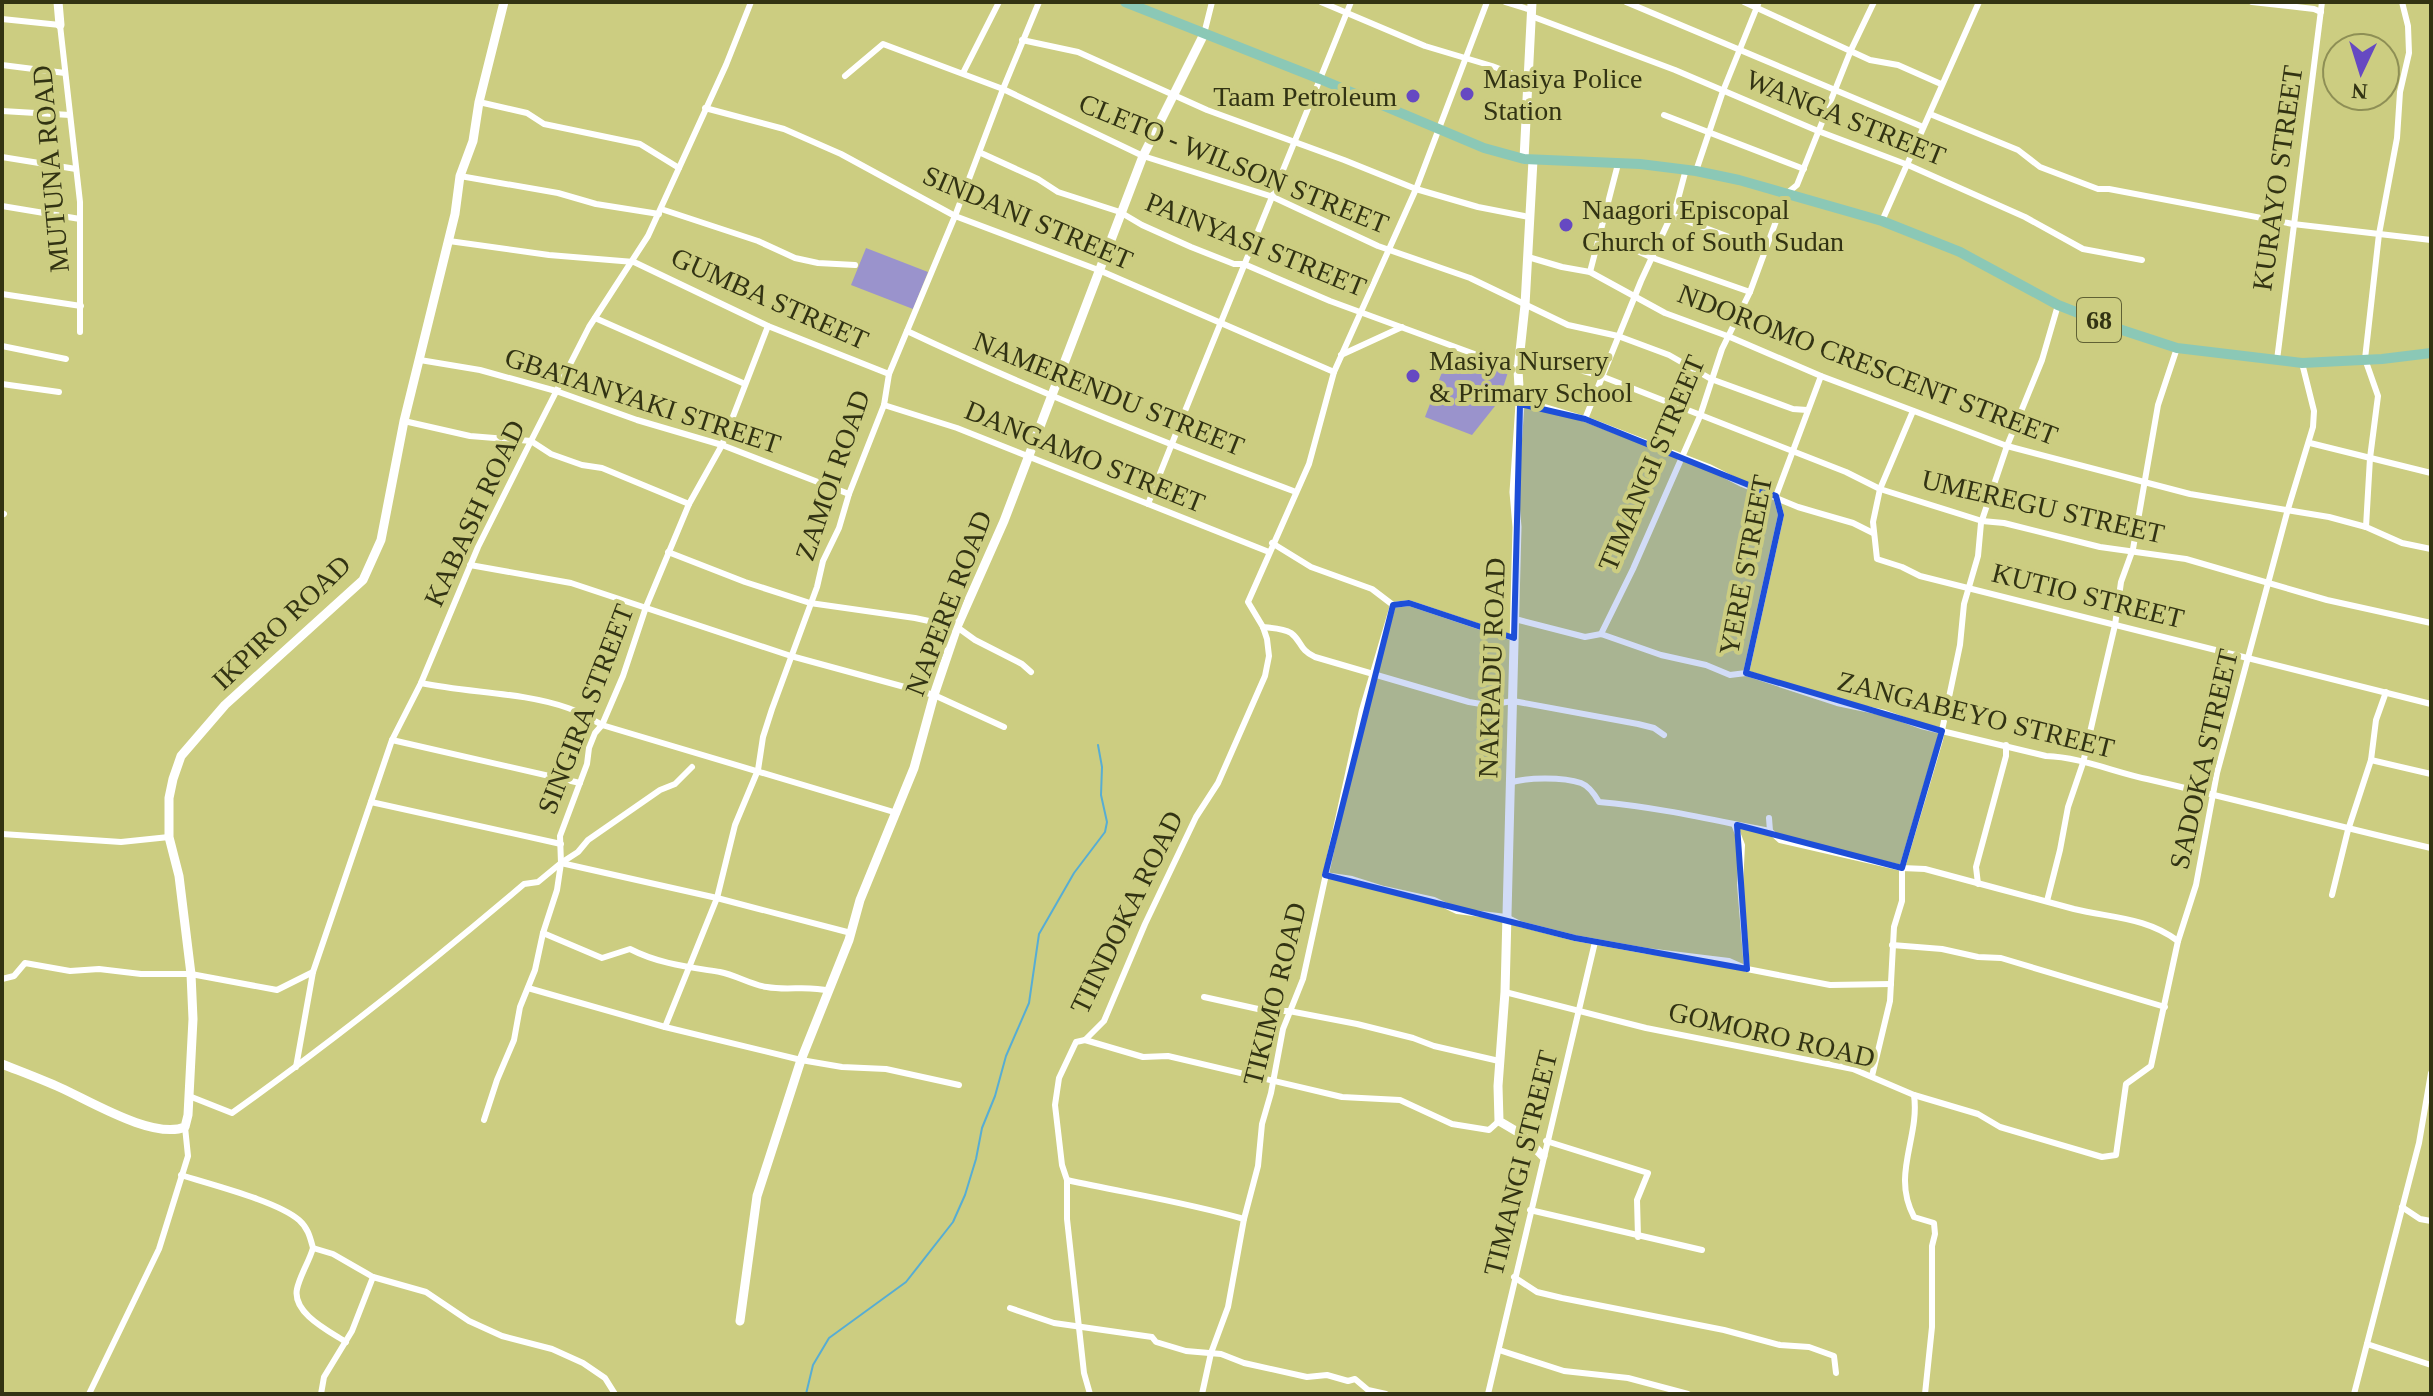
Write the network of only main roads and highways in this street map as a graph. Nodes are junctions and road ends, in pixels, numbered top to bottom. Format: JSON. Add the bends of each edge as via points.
{"nodes":[{"id":1,"x":1125,"y":2,"type":"edge"},
{"id":2,"x":2431,"y":353,"type":"edge"}],
"edges":[{"from":1,"to":2,"type":"main road","number":"68","via":[[1484,148],[1529,159],[1691,170],[1882,221],[1978,260],[2058,305],[2177,348],[2302,363]]}]}
